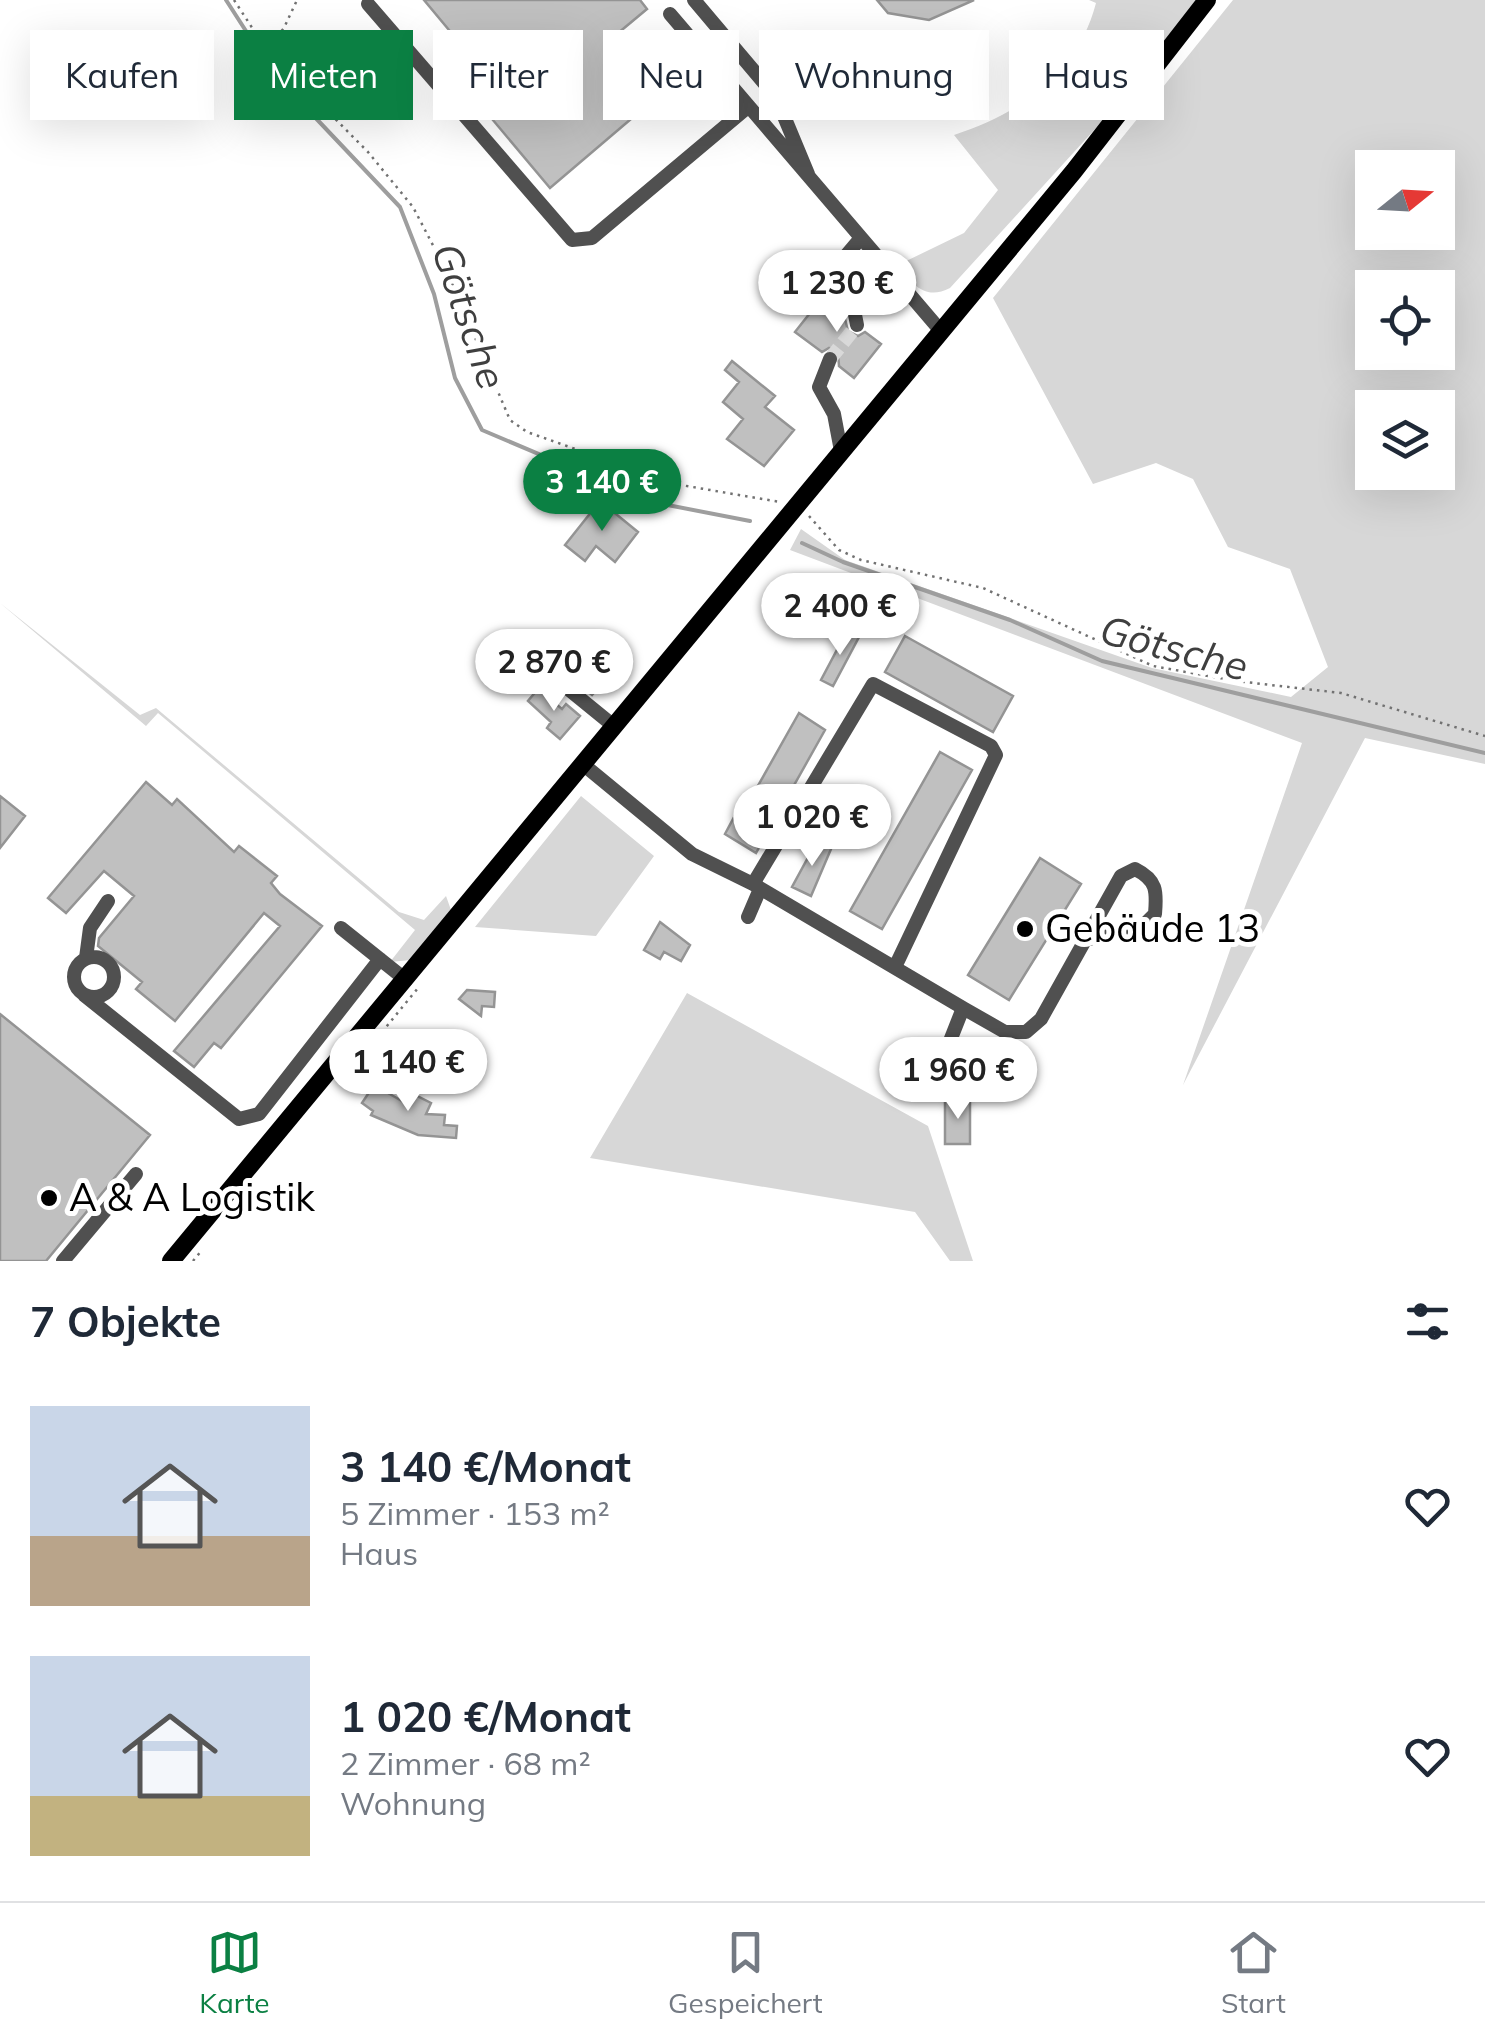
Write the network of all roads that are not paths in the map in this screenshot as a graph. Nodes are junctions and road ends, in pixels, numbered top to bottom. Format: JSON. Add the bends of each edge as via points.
{"nodes":[{"id":1,"x":694,"y":0,"type":"edge"},
{"id":2,"x":1206,"y":0,"type":"edge"},
{"id":3,"x":368,"y":4,"type":"dead end"},
{"id":4,"x":670,"y":14,"type":"dead end"},
{"id":5,"x":748,"y":107,"type":"junction"},
{"id":6,"x":810,"y":180,"type":"junction"},
{"id":7,"x":860,"y":238,"type":"junction"},
{"id":8,"x":857,"y":325,"type":"dead end"},
{"id":9,"x":940,"y":330,"type":"junction"},
{"id":10,"x":830,"y":359,"type":"tunnel mouth"},
{"id":11,"x":841,"y":452,"type":"junction"},
{"id":12,"x":534,"y":661,"type":"dead end"},
{"id":13,"x":615,"y":727,"type":"junction"},
{"id":14,"x":584,"y":765,"type":"junction"},
{"id":15,"x":756,"y":886,"type":"junction"},
{"id":16,"x":108,"y":901,"type":"dead end"},
{"id":17,"x":748,"y":917,"type":"dead end"},
{"id":18,"x":340,"y":928,"type":"dead end"},
{"id":19,"x":1086,"y":940,"type":"junction"},
{"id":20,"x":86,"y":958,"type":"junction"},
{"id":21,"x":380,"y":960,"type":"junction"},
{"id":22,"x":895,"y":968,"type":"junction"},
{"id":23,"x":406,"y":980,"type":"junction"},
{"id":24,"x":84,"y":995,"type":"junction"},
{"id":25,"x":962,"y":1008,"type":"junction"},
{"id":26,"x":947,"y":1091,"type":"dead end"},
{"id":27,"x":136,"y":1174,"type":"dead end"},
{"id":28,"x":62,"y":1261,"type":"edge"},
{"id":29,"x":171,"y":1261,"type":"edge"}],
"edges":[{"from":1,"to":6,"type":"street","via":[[776,97]]},
{"from":2,"to":9,"type":"main road"},
{"from":3,"to":5,"type":"street","via":[[572,240],[592,238]]},
{"from":4,"to":5,"type":"street"},
{"from":5,"to":6,"type":"street"},
{"from":6,"to":7,"type":"street"},
{"from":7,"to":8,"type":"street","via":[[844,258]]},
{"from":7,"to":9,"type":"street"},
{"from":9,"to":11,"type":"main road"},
{"from":10,"to":11,"type":"street","via":[[819,388],[834,414]]},
{"from":11,"to":13,"type":"main road","via":[[801,510]]},
{"from":12,"to":13,"type":"street"},
{"from":13,"to":14,"type":"main road"},
{"from":14,"to":15,"type":"street","via":[[692,854]]},
{"from":14,"to":23,"type":"main road"},
{"from":15,"to":17,"type":"street"},
{"from":15,"to":22,"type":"street"},
{"from":15,"to":22,"type":"street","via":[[873,684],[990,746],[996,756]]},
{"from":16,"to":20,"type":"street","via":[[90,928]]},
{"from":18,"to":21,"type":"street"},
{"from":19,"to":19,"type":"street","via":[[1121,876],[1134,869],[1148,876],[1158,889],[1155,914],[1142,926]]},
{"from":19,"to":25,"type":"street","via":[[1041,1020],[1026,1032],[1005,1032]]},
{"from":20,"to":24,"type":"street","via":[[73,978]]},
{"from":20,"to":24,"type":"street","via":[[105,960],[114,978],[112,990],[96,998]]},
{"from":21,"to":23,"type":"street"},
{"from":21,"to":24,"type":"street","via":[[259,1114],[239,1119]]},
{"from":22,"to":25,"type":"street"},
{"from":23,"to":29,"type":"main road"},
{"from":25,"to":26,"type":"street","via":[[948,1046]]},
{"from":27,"to":28,"type":"street"}]}
